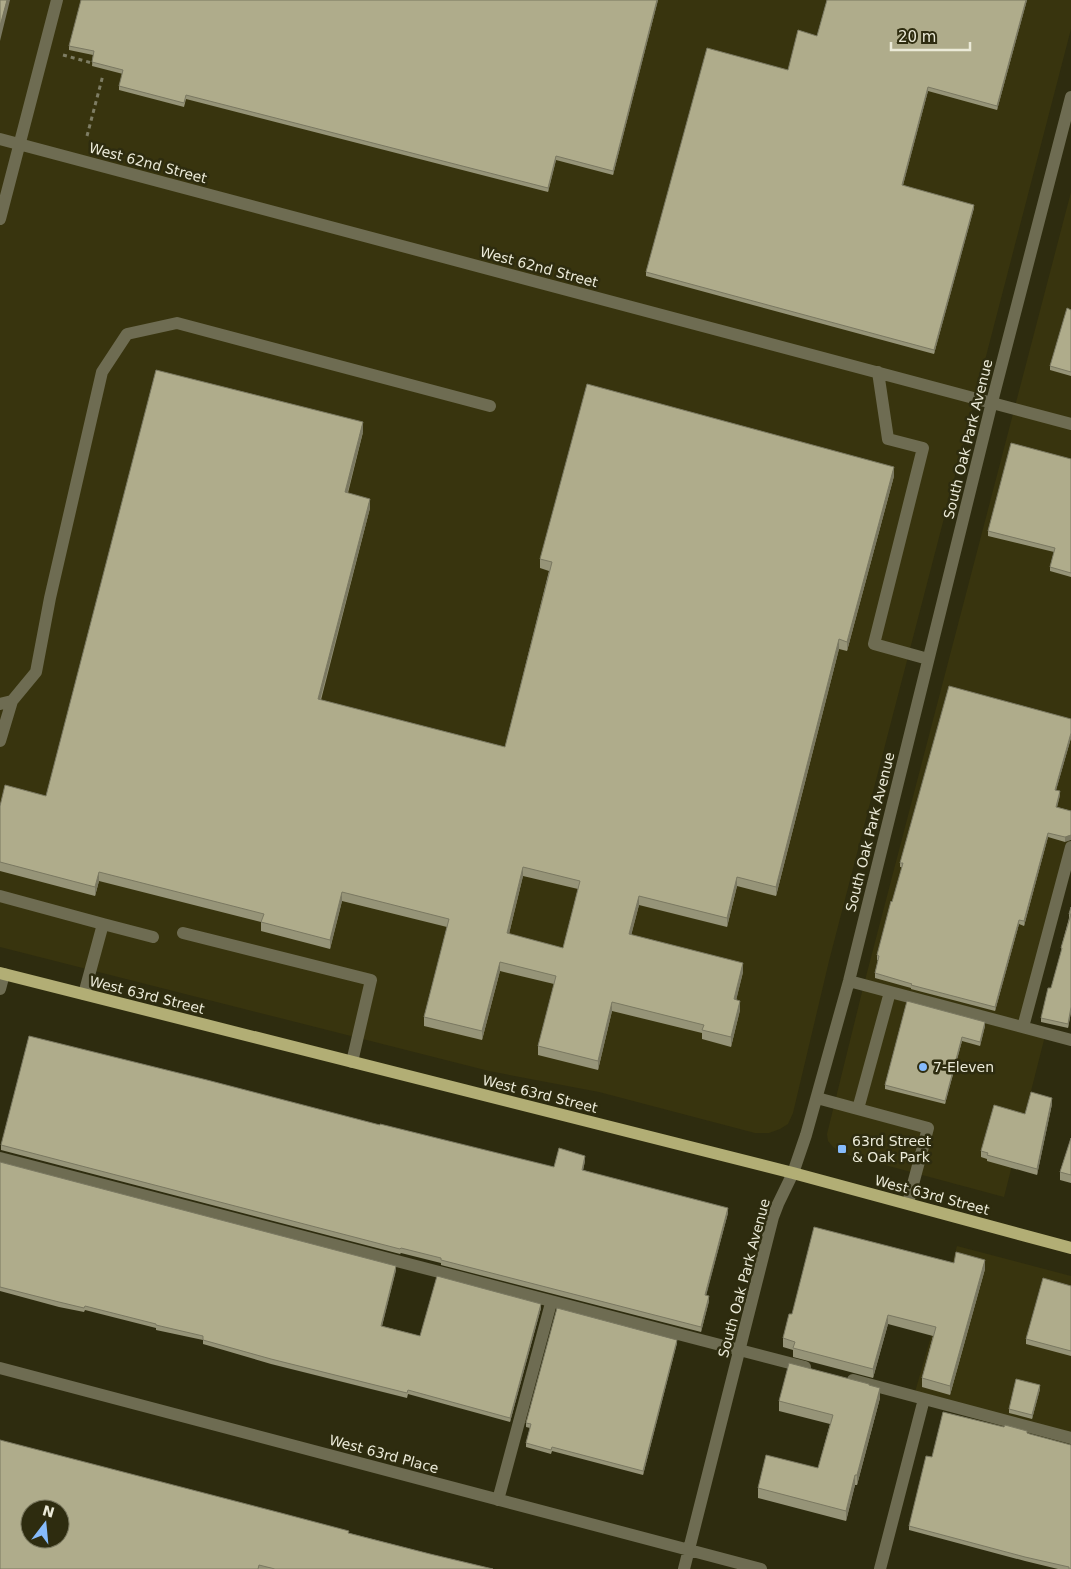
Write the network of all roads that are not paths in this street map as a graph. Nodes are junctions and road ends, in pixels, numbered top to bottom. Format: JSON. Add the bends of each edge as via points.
{"nodes":[{"id":1,"x":57,"y":0,"type":"edge"},
{"id":2,"x":1071,"y":97,"type":"edge"},
{"id":3,"x":0,"y":139,"type":"edge"},
{"id":4,"x":19,"y":144,"type":"junction"},
{"id":5,"x":0,"y":219,"type":"edge"},
{"id":6,"x":878,"y":372,"type":"junction"},
{"id":7,"x":992,"y":402,"type":"junction"},
{"id":8,"x":490,"y":406,"type":"dead end"},
{"id":9,"x":1071,"y":424,"type":"edge"},
{"id":10,"x":928,"y":659,"type":"junction"},
{"id":11,"x":6,"y":703,"type":"edge"},
{"id":12,"x":0,"y":741,"type":"edge"},
{"id":13,"x":1071,"y":846,"type":"edge"},
{"id":14,"x":0,"y":896,"type":"edge"},
{"id":15,"x":103,"y":924,"type":"junction"},
{"id":16,"x":183,"y":933,"type":"dead end"},
{"id":17,"x":153,"y":937,"type":"dead end"},
{"id":18,"x":2,"y":974,"type":"edge"},
{"id":19,"x":849,"y":981,"type":"junction"},
{"id":20,"x":0,"y":989,"type":"edge"},
{"id":21,"x":890,"y":992,"type":"junction"},
{"id":22,"x":84,"y":994,"type":"junction"},
{"id":23,"x":1024,"y":1027,"type":"junction"},
{"id":24,"x":1071,"y":1040,"type":"edge"},
{"id":25,"x":352,"y":1062,"type":"junction"},
{"id":26,"x":817,"y":1098,"type":"junction"},
{"id":27,"x":858,"y":1109,"type":"junction"},
{"id":28,"x":0,"y":1158,"type":"edge"},
{"id":29,"x":793,"y":1174,"type":"junction"},
{"id":30,"x":908,"y":1203,"type":"junction"},
{"id":31,"x":1071,"y":1248,"type":"edge"},
{"id":32,"x":551,"y":1302,"type":"junction"},
{"id":33,"x":739,"y":1351,"type":"junction"},
{"id":34,"x":0,"y":1368,"type":"edge"},
{"id":35,"x":819,"y":1371,"type":"edge"},
{"id":36,"x":838,"y":1376,"type":"edge"},
{"id":37,"x":924,"y":1399,"type":"junction"},
{"id":38,"x":1071,"y":1438,"type":"edge"},
{"id":39,"x":498,"y":1500,"type":"junction"},
{"id":40,"x":689,"y":1550,"type":"junction"},
{"id":41,"x":684,"y":1569,"type":"edge"},
{"id":42,"x":761,"y":1569,"type":"edge"},
{"id":43,"x":880,"y":1569,"type":"edge"}],
"edges":[{"from":1,"to":4,"type":"street"},
{"from":2,"to":7,"type":"street","name":"South Oak Park Avenue"},
{"from":3,"to":4,"type":"street","name":"West 62nd Street"},
{"from":4,"to":5,"type":"street"},
{"from":4,"to":6,"type":"street","name":"West 62nd Street"},
{"from":6,"to":7,"type":"street","name":"West 62nd Street"},
{"from":6,"to":10,"type":"street","via":[[888,439],[923,448],[874,644]]},
{"from":7,"to":9,"type":"street","name":"West 62nd Street"},
{"from":7,"to":10,"type":"street","name":"South Oak Park Avenue"},
{"from":8,"to":11,"type":"street","via":[[177,323],[127,334],[102,372],[36,672]]},
{"from":10,"to":19,"type":"street","name":"South Oak Park Avenue"},
{"from":11,"to":12,"type":"street"},
{"from":13,"to":23,"type":"street"},
{"from":14,"to":15,"type":"street"},
{"from":15,"to":17,"type":"street"},
{"from":15,"to":22,"type":"street"},
{"from":16,"to":25,"type":"street","via":[[372,980]]},
{"from":18,"to":20,"type":"street"},
{"from":18,"to":22,"type":"main road","name":"West 63rd Street"},
{"from":19,"to":21,"type":"street"},
{"from":19,"to":26,"type":"street","name":"South Oak Park Avenue"},
{"from":21,"to":23,"type":"street"},
{"from":21,"to":27,"type":"street"},
{"from":22,"to":25,"type":"main road","name":"West 63rd Street"},
{"from":23,"to":24,"type":"street"},
{"from":25,"to":29,"type":"main road","name":"West 63rd Street"},
{"from":26,"to":27,"type":"street"},
{"from":26,"to":29,"type":"street","name":"South Oak Park Avenue"},
{"from":27,"to":30,"type":"street","via":[[928,1128]]},
{"from":28,"to":32,"type":"street"},
{"from":29,"to":30,"type":"main road","name":"West 63rd Street"},
{"from":29,"to":33,"type":"street","name":"South Oak Park Avenue","via":[[773,1217]]},
{"from":30,"to":31,"type":"main road","name":"West 63rd Street"},
{"from":32,"to":33,"type":"street"},
{"from":32,"to":39,"type":"street"},
{"from":33,"to":35,"type":"street"},
{"from":33,"to":40,"type":"street","name":"South Oak Park Avenue"},
{"from":34,"to":39,"type":"street","name":"West 63rd Place"},
{"from":36,"to":37,"type":"street"},
{"from":37,"to":38,"type":"street"},
{"from":37,"to":43,"type":"street"},
{"from":39,"to":40,"type":"street","name":"West 63rd Place"},
{"from":40,"to":41,"type":"street","name":"South Oak Park Avenue"},
{"from":40,"to":42,"type":"street","name":"West 63rd Place"}]}
